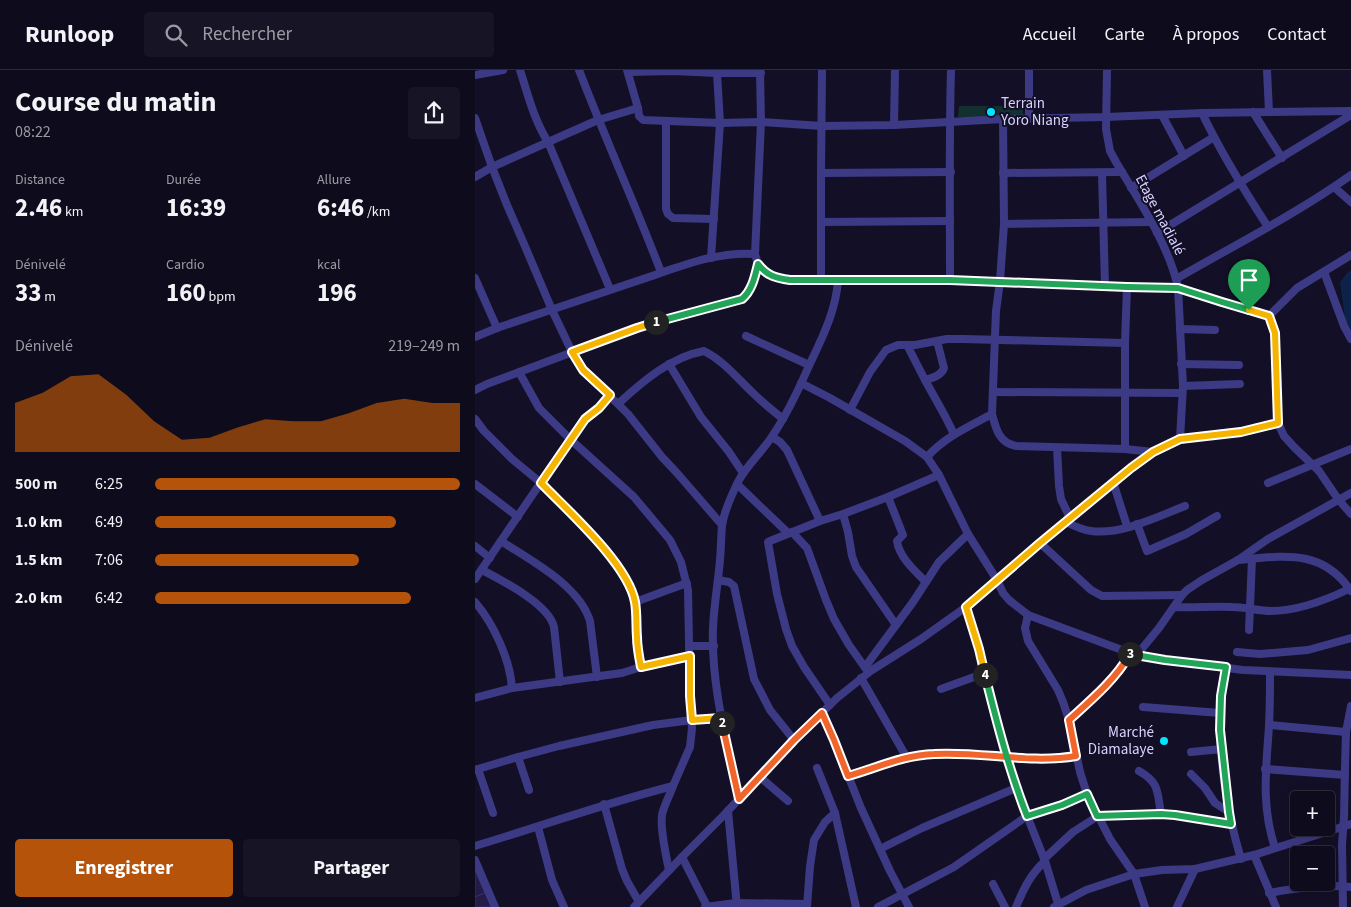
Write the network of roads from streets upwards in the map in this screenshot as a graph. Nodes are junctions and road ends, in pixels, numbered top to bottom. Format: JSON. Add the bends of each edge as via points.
{"nodes":[{"id":1,"x":503,"y":70,"type":"edge"},
{"id":2,"x":520,"y":70,"type":"edge"},
{"id":3,"x":579,"y":70,"type":"edge"},
{"id":4,"x":822,"y":70,"type":"edge"},
{"id":5,"x":895,"y":70,"type":"edge"},
{"id":6,"x":951,"y":70,"type":"edge"},
{"id":7,"x":1029,"y":70,"type":"edge"},
{"id":8,"x":1107,"y":70,"type":"edge"},
{"id":9,"x":1267,"y":70,"type":"edge"},
{"id":10,"x":628,"y":71,"type":"edge"},
{"id":11,"x":761,"y":71,"type":"edge"},
{"id":12,"x":717,"y":72,"type":"edge"},
{"id":13,"x":475,"y":75,"type":"edge"},
{"id":14,"x":638,"y":108,"type":"junction"},
{"id":15,"x":1351,"y":111,"type":"edge"},
{"id":16,"x":1253,"y":112,"type":"junction"},
{"id":17,"x":1269,"y":112,"type":"junction"},
{"id":18,"x":1203,"y":113,"type":"junction"},
{"id":19,"x":1162,"y":115,"type":"junction"},
{"id":20,"x":1351,"y":115,"type":"edge"},
{"id":21,"x":1106,"y":117,"type":"junction"},
{"id":22,"x":475,"y":118,"type":"edge"},
{"id":23,"x":1003,"y":119,"type":"junction"},
{"id":24,"x":598,"y":120,"type":"junction"},
{"id":25,"x":1029,"y":120,"type":"junction"},
{"id":26,"x":666,"y":121,"type":"junction"},
{"id":27,"x":949,"y":121,"type":"junction"},
{"id":28,"x":761,"y":122,"type":"junction"},
{"id":29,"x":720,"y":123,"type":"junction"},
{"id":30,"x":894,"y":124,"type":"junction"},
{"id":31,"x":822,"y":126,"type":"junction"},
{"id":32,"x":1214,"y":137,"type":"junction"},
{"id":33,"x":548,"y":142,"type":"junction"},
{"id":34,"x":1184,"y":156,"type":"junction"},
{"id":35,"x":1282,"y":158,"type":"junction"},
{"id":36,"x":492,"y":167,"type":"junction"},
{"id":37,"x":951,"y":172,"type":"junction"},
{"id":38,"x":1122,"y":172,"type":"junction"},
{"id":39,"x":821,"y":173,"type":"junction"},
{"id":40,"x":1003,"y":173,"type":"junction"},
{"id":41,"x":1102,"y":173,"type":"junction"},
{"id":42,"x":1351,"y":175,"type":"edge"},
{"id":43,"x":475,"y":177,"type":"edge"},
{"id":44,"x":1239,"y":183,"type":"junction"},
{"id":45,"x":1334,"y":187,"type":"junction"},
{"id":46,"x":1131,"y":188,"type":"junction"},
{"id":47,"x":1351,"y":202,"type":"edge"},
{"id":48,"x":714,"y":219,"type":"junction"},
{"id":49,"x":822,"y":222,"type":"junction"},
{"id":50,"x":950,"y":222,"type":"junction"},
{"id":51,"x":1151,"y":222,"type":"junction"},
{"id":52,"x":1103,"y":223,"type":"junction"},
{"id":53,"x":1004,"y":224,"type":"junction"},
{"id":54,"x":1268,"y":227,"type":"junction"},
{"id":55,"x":1157,"y":233,"type":"junction"},
{"id":56,"x":755,"y":254,"type":"junction"},
{"id":57,"x":1351,"y":255,"type":"edge"},
{"id":58,"x":711,"y":258,"type":"junction"},
{"id":59,"x":758,"y":264,"type":"junction"},
{"id":60,"x":661,"y":272,"type":"junction"},
{"id":61,"x":1324,"y":272,"type":"junction"},
{"id":62,"x":475,"y":278,"type":"edge"},
{"id":63,"x":1176,"y":279,"type":"junction"},
{"id":64,"x":821,"y":280,"type":"junction"},
{"id":65,"x":838,"y":280,"type":"junction"},
{"id":66,"x":950,"y":280,"type":"junction"},
{"id":67,"x":1000,"y":281,"type":"junction"},
{"id":68,"x":1105,"y":286,"type":"junction"},
{"id":69,"x":1127,"y":287,"type":"junction"},
{"id":70,"x":1178,"y":288,"type":"junction"},
{"id":71,"x":610,"y":289,"type":"junction"},
{"id":72,"x":552,"y":310,"type":"junction"},
{"id":73,"x":1269,"y":316,"type":"junction"},
{"id":74,"x":497,"y":328,"type":"junction"},
{"id":75,"x":1180,"y":329,"type":"junction"},
{"id":76,"x":1215,"y":330,"type":"dead end"},
{"id":77,"x":746,"y":336,"type":"dead end"},
{"id":78,"x":475,"y":337,"type":"edge"},
{"id":79,"x":1351,"y":339,"type":"edge"},
{"id":80,"x":994,"y":340,"type":"junction"},
{"id":81,"x":937,"y":341,"type":"junction"},
{"id":82,"x":1125,"y":343,"type":"junction"},
{"id":83,"x":907,"y":344,"type":"junction"},
{"id":84,"x":572,"y":352,"type":"junction"},
{"id":85,"x":669,"y":364,"type":"junction"},
{"id":86,"x":1181,"y":364,"type":"junction"},
{"id":87,"x":809,"y":365,"type":"junction"},
{"id":88,"x":1239,"y":365,"type":"dead end"},
{"id":89,"x":519,"y":372,"type":"junction"},
{"id":90,"x":925,"y":380,"type":"junction"},
{"id":91,"x":801,"y":383,"type":"junction"},
{"id":92,"x":1240,"y":384,"type":"dead end"},
{"id":93,"x":475,"y":390,"type":"edge"},
{"id":94,"x":1182,"y":390,"type":"junction"},
{"id":95,"x":993,"y":392,"type":"junction"},
{"id":96,"x":1125,"y":393,"type":"junction"},
{"id":97,"x":610,"y":395,"type":"junction"},
{"id":98,"x":619,"y":403,"type":"junction"},
{"id":99,"x":850,"y":410,"type":"junction"},
{"id":100,"x":991,"y":414,"type":"junction"},
{"id":101,"x":783,"y":419,"type":"junction"},
{"id":102,"x":475,"y":420,"type":"edge"},
{"id":103,"x":1278,"y":423,"type":"junction"},
{"id":104,"x":954,"y":434,"type":"junction"},
{"id":105,"x":772,"y":437,"type":"junction"},
{"id":106,"x":570,"y":439,"type":"junction"},
{"id":107,"x":1180,"y":439,"type":"junction"},
{"id":108,"x":1057,"y":448,"type":"junction"},
{"id":109,"x":1125,"y":449,"type":"junction"},
{"id":110,"x":1351,"y":449,"type":"edge"},
{"id":111,"x":1153,"y":452,"type":"junction"},
{"id":112,"x":927,"y":457,"type":"junction"},
{"id":113,"x":1313,"y":465,"type":"junction"},
{"id":114,"x":743,"y":472,"type":"junction"},
{"id":115,"x":939,"y":475,"type":"junction"},
{"id":116,"x":1113,"y":482,"type":"junction"},
{"id":117,"x":541,"y":483,"type":"junction"},
{"id":118,"x":1268,"y":483,"type":"dead end"},
{"id":119,"x":475,"y":484,"type":"edge"},
{"id":120,"x":737,"y":484,"type":"junction"},
{"id":121,"x":1351,"y":493,"type":"edge"},
{"id":122,"x":887,"y":497,"type":"junction"},
{"id":123,"x":1338,"y":499,"type":"junction"},
{"id":124,"x":1185,"y":506,"type":"dead end"},
{"id":125,"x":843,"y":514,"type":"junction"},
{"id":126,"x":1351,"y":514,"type":"edge"},
{"id":127,"x":1217,"y":516,"type":"dead end"},
{"id":128,"x":518,"y":517,"type":"junction"},
{"id":129,"x":820,"y":520,"type":"junction"},
{"id":130,"x":1068,"y":520,"type":"junction"},
{"id":131,"x":1137,"y":524,"type":"junction"},
{"id":132,"x":722,"y":525,"type":"junction"},
{"id":133,"x":1127,"y":526,"type":"junction"},
{"id":134,"x":790,"y":532,"type":"junction"},
{"id":135,"x":968,"y":534,"type":"junction"},
{"id":136,"x":501,"y":541,"type":"junction"},
{"id":137,"x":1040,"y":543,"type":"junction"},
{"id":138,"x":475,"y":546,"type":"edge"},
{"id":139,"x":490,"y":558,"type":"junction"},
{"id":140,"x":1253,"y":559,"type":"junction"},
{"id":141,"x":1238,"y":560,"type":"junction"},
{"id":142,"x":482,"y":570,"type":"junction"},
{"id":143,"x":475,"y":579,"type":"edge"},
{"id":144,"x":718,"y":580,"type":"junction"},
{"id":145,"x":997,"y":580,"type":"junction"},
{"id":146,"x":926,"y":582,"type":"junction"},
{"id":147,"x":687,"y":583,"type":"junction"},
{"id":148,"x":1350,"y":590,"type":"edge"},
{"id":149,"x":1182,"y":595,"type":"junction"},
{"id":150,"x":475,"y":602,"type":"edge"},
{"id":151,"x":635,"y":602,"type":"junction"},
{"id":152,"x":966,"y":607,"type":"junction"},
{"id":153,"x":1174,"y":607,"type":"junction"},
{"id":154,"x":1250,"y":608,"type":"junction"},
{"id":155,"x":1028,"y":615,"type":"junction"},
{"id":156,"x":896,"y":625,"type":"junction"},
{"id":157,"x":1249,"y":630,"type":"dead end"},
{"id":158,"x":1351,"y":638,"type":"edge"},
{"id":159,"x":690,"y":646,"type":"junction"},
{"id":160,"x":714,"y":646,"type":"junction"},
{"id":161,"x":1237,"y":652,"type":"dead end"},
{"id":162,"x":1133,"y":654,"type":"junction"},
{"id":163,"x":690,"y":656,"type":"junction"},
{"id":164,"x":641,"y":667,"type":"junction"},
{"id":165,"x":1226,"y":667,"type":"junction"},
{"id":166,"x":867,"y":670,"type":"junction"},
{"id":167,"x":1270,"y":672,"type":"junction"},
{"id":168,"x":985,"y":673,"type":"junction"},
{"id":169,"x":1351,"y":675,"type":"edge"},
{"id":170,"x":597,"y":677,"type":"junction"},
{"id":171,"x":861,"y":678,"type":"junction"},
{"id":172,"x":561,"y":682,"type":"junction"},
{"id":173,"x":512,"y":688,"type":"junction"},
{"id":174,"x":941,"y":689,"type":"dead end"},
{"id":175,"x":475,"y":698,"type":"edge"},
{"id":176,"x":831,"y":704,"type":"junction"},
{"id":177,"x":1351,"y":706,"type":"edge"},
{"id":178,"x":1143,"y":708,"type":"dead end"},
{"id":179,"x":822,"y":713,"type":"junction"},
{"id":180,"x":1220,"y":713,"type":"junction"},
{"id":181,"x":721,"y":718,"type":"junction"},
{"id":182,"x":692,"y":720,"type":"junction"},
{"id":183,"x":1069,"y":720,"type":"junction"},
{"id":184,"x":1269,"y":725,"type":"junction"},
{"id":185,"x":1347,"y":732,"type":"junction"},
{"id":186,"x":794,"y":740,"type":"junction"},
{"id":187,"x":1222,"y":749,"type":"junction"},
{"id":188,"x":1191,"y":752,"type":"dead end"},
{"id":189,"x":1076,"y":756,"type":"junction"},
{"id":190,"x":518,"y":757,"type":"junction"},
{"id":191,"x":1006,"y":757,"type":"junction"},
{"id":192,"x":907,"y":758,"type":"junction"},
{"id":193,"x":1351,"y":761,"type":"edge"},
{"id":194,"x":817,"y":768,"type":"dead end"},
{"id":195,"x":1265,"y":769,"type":"junction"},
{"id":196,"x":476,"y":770,"type":"edge"},
{"id":197,"x":1139,"y":771,"type":"dead end"},
{"id":198,"x":1345,"y":771,"type":"junction"},
{"id":199,"x":1191,"y":774,"type":"dead end"},
{"id":200,"x":848,"y":776,"type":"junction"},
{"id":201,"x":760,"y":777,"type":"junction"},
{"id":202,"x":673,"y":786,"type":"junction"},
{"id":203,"x":1016,"y":788,"type":"junction"},
{"id":204,"x":529,"y":790,"type":"dead end"},
{"id":205,"x":1087,"y":794,"type":"junction"},
{"id":206,"x":739,"y":799,"type":"junction"},
{"id":207,"x":788,"y":801,"type":"dead end"},
{"id":208,"x":604,"y":804,"type":"junction"},
{"id":209,"x":728,"y":810,"type":"junction"},
{"id":210,"x":1229,"y":812,"type":"junction"},
{"id":211,"x":493,"y":813,"type":"dead end"},
{"id":212,"x":835,"y":813,"type":"junction"},
{"id":213,"x":1161,"y":814,"type":"junction"},
{"id":214,"x":1027,"y":816,"type":"junction"},
{"id":215,"x":1097,"y":816,"type":"junction"},
{"id":216,"x":1231,"y":824,"type":"junction"},
{"id":217,"x":1347,"y":825,"type":"edge"},
{"id":218,"x":538,"y":827,"type":"junction"},
{"id":219,"x":475,"y":846,"type":"edge"},
{"id":220,"x":1275,"y":848,"type":"junction"},
{"id":221,"x":880,"y":849,"type":"junction"},
{"id":222,"x":1254,"y":855,"type":"junction"},
{"id":223,"x":682,"y":857,"type":"junction"},
{"id":224,"x":1045,"y":859,"type":"junction"},
{"id":225,"x":1241,"y":859,"type":"junction"},
{"id":226,"x":475,"y":860,"type":"edge"},
{"id":227,"x":1195,"y":869,"type":"junction"},
{"id":228,"x":669,"y":870,"type":"junction"},
{"id":229,"x":1134,"y":874,"type":"junction"},
{"id":230,"x":993,"y":884,"type":"dead end"},
{"id":231,"x":1342,"y":886,"type":"junction"},
{"id":232,"x":1351,"y":887,"type":"edge"},
{"id":233,"x":1269,"y":893,"type":"junction"},
{"id":234,"x":901,"y":894,"type":"junction"},
{"id":235,"x":637,"y":904,"type":"edge"},
{"id":236,"x":737,"y":905,"type":"edge"},
{"id":237,"x":807,"y":906,"type":"edge"},
{"id":238,"x":1057,"y":906,"type":"edge"},
{"id":239,"x":495,"y":907,"type":"edge"},
{"id":240,"x":564,"y":907,"type":"edge"},
{"id":241,"x":706,"y":907,"type":"edge"},
{"id":242,"x":856,"y":907,"type":"edge"},
{"id":243,"x":878,"y":907,"type":"edge"},
{"id":244,"x":909,"y":907,"type":"edge"},
{"id":245,"x":1005,"y":907,"type":"edge"},
{"id":246,"x":1016,"y":907,"type":"edge"},
{"id":247,"x":1145,"y":907,"type":"edge"},
{"id":248,"x":1177,"y":907,"type":"edge"},
{"id":249,"x":1276,"y":907,"type":"edge"},
{"id":250,"x":1343,"y":907,"type":"edge"}],
"edges":[{"from":1,"to":13,"type":"street"},
{"from":2,"to":33,"type":"street","via":[[536,119]]},
{"from":3,"to":24,"type":"street"},
{"from":4,"to":31,"type":"street"},
{"from":5,"to":30,"type":"street"},
{"from":6,"to":27,"type":"street"},
{"from":7,"to":25,"type":"street"},
{"from":8,"to":21,"type":"street","name":"Etage madialé"},
{"from":9,"to":17,"type":"street"},
{"from":10,"to":12,"type":"street"},
{"from":10,"to":14,"type":"street"},
{"from":11,"to":12,"type":"street"},
{"from":11,"to":28,"type":"street"},
{"from":12,"to":29,"type":"street"},
{"from":14,"to":24,"type":"street"},
{"from":14,"to":26,"type":"street","via":[[643,120]]},
{"from":15,"to":17,"type":"street"},
{"from":16,"to":17,"type":"street"},
{"from":16,"to":18,"type":"street"},
{"from":16,"to":35,"type":"street"},
{"from":18,"to":19,"type":"street"},
{"from":18,"to":32,"type":"street"},
{"from":19,"to":21,"type":"street"},
{"from":19,"to":34,"type":"street"},
{"from":20,"to":35,"type":"street"},
{"from":21,"to":25,"type":"street"},
{"from":21,"to":38,"type":"street","name":"Etage madialé","via":[[1107,139]]},
{"from":22,"to":36,"type":"street"},
{"from":23,"to":25,"type":"street"},
{"from":23,"to":27,"type":"street"},
{"from":23,"to":40,"type":"street"},
{"from":24,"to":33,"type":"street"},
{"from":24,"to":60,"type":"street"},
{"from":26,"to":29,"type":"street"},
{"from":26,"to":48,"type":"street","via":[[668,214],[673,218]]},
{"from":27,"to":30,"type":"street"},
{"from":27,"to":37,"type":"street"},
{"from":28,"to":29,"type":"street"},
{"from":28,"to":31,"type":"street"},
{"from":28,"to":56,"type":"street"},
{"from":29,"to":48,"type":"street"},
{"from":30,"to":31,"type":"street"},
{"from":31,"to":39,"type":"street"},
{"from":32,"to":34,"type":"street"},
{"from":32,"to":44,"type":"street"},
{"from":33,"to":36,"type":"street"},
{"from":33,"to":71,"type":"street"},
{"from":34,"to":46,"type":"street"},
{"from":35,"to":44,"type":"street"},
{"from":36,"to":43,"type":"street"},
{"from":36,"to":72,"type":"street"},
{"from":37,"to":39,"type":"street"},
{"from":37,"to":50,"type":"street"},
{"from":38,"to":41,"type":"street"},
{"from":38,"to":46,"type":"street","name":"Etage madialé"},
{"from":39,"to":49,"type":"street"},
{"from":40,"to":41,"type":"street"},
{"from":40,"to":53,"type":"street"},
{"from":41,"to":52,"type":"street"},
{"from":42,"to":45,"type":"street"},
{"from":44,"to":54,"type":"street"},
{"from":44,"to":55,"type":"street"},
{"from":45,"to":47,"type":"street"},
{"from":45,"to":54,"type":"street"},
{"from":46,"to":51,"type":"street","name":"Etage madialé"},
{"from":48,"to":58,"type":"street"},
{"from":49,"to":50,"type":"street"},
{"from":49,"to":64,"type":"street"},
{"from":50,"to":66,"type":"street"},
{"from":51,"to":52,"type":"street"},
{"from":51,"to":55,"type":"street","name":"Etage madialé"},
{"from":52,"to":53,"type":"street"},
{"from":52,"to":68,"type":"street"},
{"from":53,"to":67,"type":"street"},
{"from":54,"to":63,"type":"street"},
{"from":55,"to":63,"type":"street","name":"Etage madialé"},
{"from":56,"to":58,"type":"street"},
{"from":56,"to":59,"type":"street"},
{"from":57,"to":61,"type":"street"},
{"from":58,"to":60,"type":"street"},
{"from":59,"to":64,"type":"street","via":[[765,273],[778,278]]},
{"from":59,"to":84,"type":"street","via":[[754,280],[742,299],[637,328]]},
{"from":60,"to":71,"type":"street"},
{"from":61,"to":73,"type":"street","via":[[1297,288]]},
{"from":61,"to":79,"type":"street"},
{"from":62,"to":74,"type":"street"},
{"from":63,"to":70,"type":"street","name":"Etage madialé"},
{"from":64,"to":65,"type":"street"},
{"from":65,"to":66,"type":"street"},
{"from":65,"to":87,"type":"street","via":[[829,320]]},
{"from":66,"to":67,"type":"street"},
{"from":67,"to":68,"type":"street"},
{"from":67,"to":80,"type":"street"},
{"from":68,"to":69,"type":"street"},
{"from":69,"to":70,"type":"street"},
{"from":69,"to":82,"type":"street"},
{"from":70,"to":73,"type":"street"},
{"from":70,"to":75,"type":"street","name":"Etage madialé"},
{"from":71,"to":72,"type":"street"},
{"from":72,"to":74,"type":"street"},
{"from":72,"to":84,"type":"street"},
{"from":73,"to":103,"type":"street","via":[[1275,333]]},
{"from":74,"to":78,"type":"street"},
{"from":75,"to":76,"type":"street"},
{"from":75,"to":86,"type":"street","name":"Etage madialé"},
{"from":77,"to":87,"type":"street"},
{"from":80,"to":81,"type":"street"},
{"from":80,"to":82,"type":"street"},
{"from":80,"to":95,"type":"street"},
{"from":81,"to":83,"type":"street","via":[[915,346]]},
{"from":81,"to":90,"type":"street","via":[[944,368],[939,375]]},
{"from":82,"to":96,"type":"street"},
{"from":83,"to":90,"type":"street"},
{"from":83,"to":99,"type":"street","via":[[883,352]]},
{"from":84,"to":89,"type":"street"},
{"from":84,"to":97,"type":"street","via":[[583,370]]},
{"from":85,"to":98,"type":"street"},
{"from":85,"to":101,"type":"street","via":[[685,356],[707,352],[735,373]]},
{"from":85,"to":114,"type":"street","via":[[701,417]]},
{"from":86,"to":88,"type":"street"},
{"from":86,"to":94,"type":"street","name":"Etage madialé"},
{"from":87,"to":91,"type":"street"},
{"from":89,"to":93,"type":"street"},
{"from":89,"to":106,"type":"street","via":[[539,408]]},
{"from":90,"to":104,"type":"street"},
{"from":91,"to":99,"type":"street"},
{"from":91,"to":101,"type":"street"},
{"from":92,"to":94,"type":"street"},
{"from":94,"to":96,"type":"street"},
{"from":94,"to":107,"type":"street","name":"Etage madialé"},
{"from":95,"to":96,"type":"street"},
{"from":95,"to":100,"type":"street"},
{"from":96,"to":109,"type":"street"},
{"from":97,"to":98,"type":"street"},
{"from":97,"to":106,"type":"street"},
{"from":98,"to":132,"type":"street"},
{"from":99,"to":112,"type":"street"},
{"from":100,"to":104,"type":"street"},
{"from":100,"to":108,"type":"street","via":[[1006,443]]},
{"from":101,"to":105,"type":"street"},
{"from":102,"to":117,"type":"street","via":[[512,459]]},
{"from":103,"to":107,"type":"street","via":[[1241,432]]},
{"from":103,"to":113,"type":"street","via":[[1284,436]]},
{"from":104,"to":112,"type":"street"},
{"from":105,"to":114,"type":"street"},
{"from":105,"to":129,"type":"street","via":[[787,450]]},
{"from":106,"to":117,"type":"street"},
{"from":106,"to":147,"type":"street","via":[[634,497],[658,525],[676,551]]},
{"from":107,"to":111,"type":"street"},
{"from":108,"to":109,"type":"street"},
{"from":108,"to":130,"type":"street","via":[[1060,493]]},
{"from":109,"to":111,"type":"street"},
{"from":110,"to":113,"type":"street"},
{"from":111,"to":116,"type":"street"},
{"from":112,"to":115,"type":"street"},
{"from":113,"to":118,"type":"street"},
{"from":113,"to":123,"type":"street"},
{"from":114,"to":120,"type":"street"},
{"from":115,"to":122,"type":"street"},
{"from":115,"to":135,"type":"street"},
{"from":116,"to":130,"type":"street"},
{"from":116,"to":133,"type":"street"},
{"from":117,"to":128,"type":"street"},
{"from":117,"to":151,"type":"street","via":[[613,559],[631,588]]},
{"from":119,"to":128,"type":"street"},
{"from":120,"to":132,"type":"street"},
{"from":120,"to":134,"type":"street"},
{"from":121,"to":123,"type":"street"},
{"from":122,"to":125,"type":"street"},
{"from":122,"to":146,"type":"street","via":[[903,536],[897,541],[898,546]]},
{"from":123,"to":126,"type":"street"},
{"from":123,"to":141,"type":"street"},
{"from":124,"to":131,"type":"street"},
{"from":125,"to":129,"type":"street"},
{"from":125,"to":156,"type":"street","via":[[856,567]]},
{"from":127,"to":131,"type":"street","via":[[1147,552]]},
{"from":128,"to":136,"type":"street"},
{"from":129,"to":134,"type":"street"},
{"from":130,"to":133,"type":"street","via":[[1079,528],[1098,531]]},
{"from":130,"to":137,"type":"street"},
{"from":131,"to":133,"type":"street"},
{"from":132,"to":144,"type":"street"},
{"from":134,"to":166,"type":"street","via":[[807,548],[834,619]]},
{"from":134,"to":176,"type":"street","via":[[770,540],[768,545],[783,618],[798,657]]},
{"from":135,"to":145,"type":"street"},
{"from":135,"to":146,"type":"street","via":[[939,562]]},
{"from":136,"to":139,"type":"street"},
{"from":136,"to":170,"type":"street","via":[[556,578],[582,604],[590,621]]},
{"from":137,"to":145,"type":"street"},
{"from":137,"to":149,"type":"street","via":[[1098,595]]},
{"from":138,"to":139,"type":"street"},
{"from":139,"to":142,"type":"street"},
{"from":140,"to":141,"type":"street"},
{"from":140,"to":148,"type":"street","via":[[1309,559],[1329,568]]},
{"from":140,"to":154,"type":"street"},
{"from":141,"to":149,"type":"street"},
{"from":142,"to":143,"type":"street"},
{"from":142,"to":172,"type":"street","via":[[515,588],[551,618]]},
{"from":144,"to":160,"type":"street"},
{"from":144,"to":186,"type":"street","via":[[734,586],[754,679],[770,710]]},
{"from":145,"to":152,"type":"street"},
{"from":145,"to":155,"type":"street","via":[[1009,600]]},
{"from":146,"to":156,"type":"street"},
{"from":147,"to":151,"type":"street"},
{"from":147,"to":159,"type":"street"},
{"from":148,"to":154,"type":"street","via":[[1296,608],[1274,611]]},
{"from":149,"to":153,"type":"street"},
{"from":150,"to":173,"type":"street","via":[[499,643],[509,667]]},
{"from":151,"to":164,"type":"street"},
{"from":152,"to":166,"type":"street","via":[[921,639]]},
{"from":152,"to":168,"type":"street"},
{"from":153,"to":154,"type":"street"},
{"from":153,"to":162,"type":"street","via":[[1141,651]]},
{"from":154,"to":157,"type":"street"},
{"from":155,"to":162,"type":"street"},
{"from":155,"to":183,"type":"street","via":[[1025,628],[1029,641],[1058,690]]},
{"from":156,"to":166,"type":"street"},
{"from":158,"to":161,"type":"street","via":[[1308,650],[1260,654]]},
{"from":159,"to":160,"type":"street"},
{"from":159,"to":163,"type":"street"},
{"from":160,"to":181,"type":"street"},
{"from":162,"to":165,"type":"street"},
{"from":162,"to":183,"type":"street","via":[[1101,691]]},
{"from":163,"to":164,"type":"street"},
{"from":163,"to":182,"type":"street"},
{"from":164,"to":170,"type":"street"},
{"from":165,"to":167,"type":"street"},
{"from":165,"to":180,"type":"street"},
{"from":166,"to":171,"type":"street"},
{"from":167,"to":169,"type":"street"},
{"from":167,"to":184,"type":"street"},
{"from":168,"to":174,"type":"street"},
{"from":168,"to":191,"type":"street"},
{"from":170,"to":172,"type":"street"},
{"from":171,"to":176,"type":"street"},
{"from":171,"to":192,"type":"street"},
{"from":172,"to":173,"type":"street"},
{"from":173,"to":175,"type":"street"},
{"from":176,"to":179,"type":"street"},
{"from":177,"to":185,"type":"street"},
{"from":178,"to":180,"type":"street"},
{"from":179,"to":186,"type":"street"},
{"from":179,"to":200,"type":"street"},
{"from":180,"to":187,"type":"street"},
{"from":181,"to":182,"type":"street"},
{"from":181,"to":206,"type":"street"},
{"from":182,"to":190,"type":"street","via":[[587,739]]},
{"from":182,"to":202,"type":"street","via":[[690,747]]},
{"from":183,"to":189,"type":"street"},
{"from":184,"to":185,"type":"street"},
{"from":184,"to":195,"type":"street"},
{"from":185,"to":198,"type":"street"},
{"from":186,"to":201,"type":"street"},
{"from":187,"to":188,"type":"street"},
{"from":187,"to":210,"type":"street"},
{"from":189,"to":191,"type":"street"},
{"from":189,"to":205,"type":"street"},
{"from":190,"to":196,"type":"street"},
{"from":190,"to":204,"type":"street"},
{"from":191,"to":192,"type":"street","via":[[934,754]]},
{"from":191,"to":203,"type":"street"},
{"from":192,"to":200,"type":"street"},
{"from":193,"to":198,"type":"street"},
{"from":194,"to":212,"type":"street"},
{"from":195,"to":198,"type":"street"},
{"from":195,"to":220,"type":"street","via":[[1267,815]]},
{"from":196,"to":211,"type":"street"},
{"from":197,"to":213,"type":"street","via":[[1155,784]]},
{"from":198,"to":217,"type":"street"},
{"from":199,"to":210,"type":"street","via":[[1215,802]]},
{"from":200,"to":221,"type":"street"},
{"from":201,"to":206,"type":"street"},
{"from":201,"to":207,"type":"street"},
{"from":202,"to":208,"type":"street"},
{"from":202,"to":228,"type":"street","via":[[662,815]]},
{"from":203,"to":214,"type":"street"},
{"from":203,"to":221,"type":"street"},
{"from":205,"to":214,"type":"street"},
{"from":205,"to":215,"type":"street"},
{"from":206,"to":209,"type":"street"},
{"from":208,"to":218,"type":"street"},
{"from":208,"to":235,"type":"street","via":[[622,868]]},
{"from":209,"to":223,"type":"street"},
{"from":209,"to":236,"type":"street"},
{"from":210,"to":216,"type":"street"},
{"from":212,"to":237,"type":"street","via":[[825,822],[815,840]]},
{"from":212,"to":242,"type":"street"},
{"from":213,"to":215,"type":"street"},
{"from":213,"to":216,"type":"street"},
{"from":214,"to":224,"type":"street"},
{"from":214,"to":234,"type":"street","via":[[954,867]]},
{"from":215,"to":224,"type":"street","via":[[1073,832]]},
{"from":215,"to":229,"type":"street"},
{"from":216,"to":225,"type":"street"},
{"from":217,"to":220,"type":"street"},
{"from":217,"to":231,"type":"street","via":[[1342,844]]},
{"from":218,"to":219,"type":"street"},
{"from":218,"to":240,"type":"street","via":[[552,880]]},
{"from":220,"to":222,"type":"street"},
{"from":221,"to":234,"type":"street"},
{"from":222,"to":225,"type":"street"},
{"from":222,"to":233,"type":"street"},
{"from":223,"to":228,"type":"street"},
{"from":223,"to":241,"type":"street"},
{"from":224,"to":238,"type":"street"},
{"from":224,"to":246,"type":"street","via":[[1025,885]]},
{"from":225,"to":227,"type":"street"},
{"from":226,"to":239,"type":"street"},
{"from":227,"to":229,"type":"street"},
{"from":227,"to":248,"type":"street"},
{"from":228,"to":235,"type":"street"},
{"from":229,"to":238,"type":"street","via":[[1086,890]]},
{"from":229,"to":247,"type":"street"},
{"from":230,"to":245,"type":"street"},
{"from":231,"to":232,"type":"street"},
{"from":231,"to":233,"type":"street","via":[[1303,887]]},
{"from":231,"to":250,"type":"street"},
{"from":233,"to":249,"type":"street"},
{"from":234,"to":243,"type":"street"},
{"from":234,"to":244,"type":"street"},
{"from":236,"to":237,"type":"street"},
{"from":236,"to":241,"type":"street"}]}
